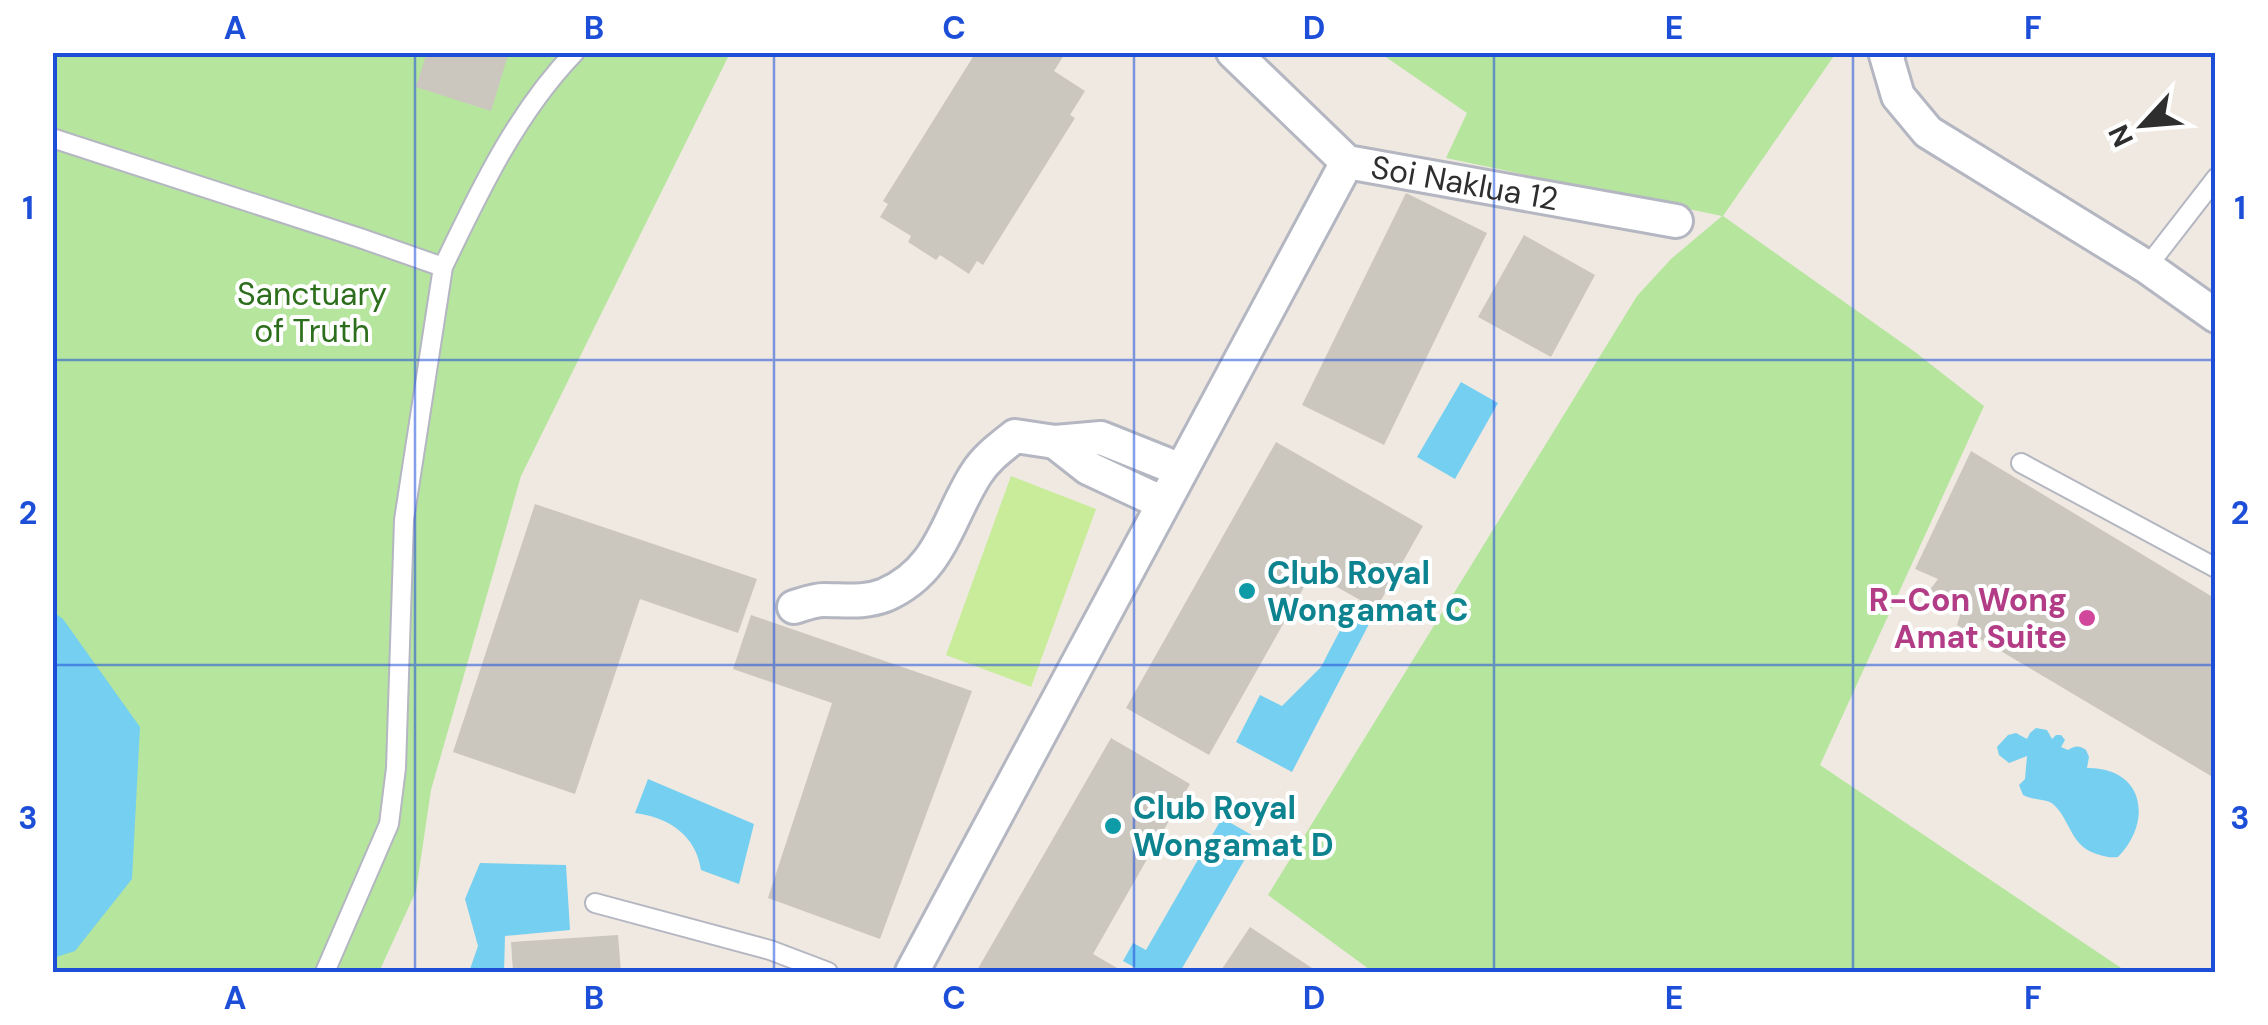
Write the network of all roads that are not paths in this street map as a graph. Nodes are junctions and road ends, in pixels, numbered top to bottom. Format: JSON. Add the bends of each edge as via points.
{"nodes":[{"id":1,"x":575,"y":52,"type":"edge"},
{"id":2,"x":1233,"y":52,"type":"edge"},
{"id":3,"x":1888,"y":52,"type":"edge"},
{"id":4,"x":52,"y":138,"type":"edge"},
{"id":5,"x":1347,"y":162,"type":"junction"},
{"id":6,"x":2216,"y":178,"type":"edge"},
{"id":7,"x":1676,"y":221,"type":"dead end"},
{"id":8,"x":2147,"y":267,"type":"junction"},
{"id":9,"x":443,"y":268,"type":"junction"},
{"id":10,"x":2216,"y":316,"type":"edge"},
{"id":11,"x":1055,"y":442,"type":"junction"},
{"id":12,"x":2021,"y":462,"type":"dead end"},
{"id":13,"x":1181,"y":470,"type":"junction"},
{"id":14,"x":1163,"y":502,"type":"junction"},
{"id":15,"x":2216,"y":568,"type":"edge"},
{"id":16,"x":794,"y":607,"type":"dead end"},
{"id":17,"x":595,"y":903,"type":"dead end"},
{"id":18,"x":325,"y":972,"type":"edge"},
{"id":19,"x":828,"y":972,"type":"edge"},
{"id":20,"x":912,"y":972,"type":"edge"}],
"edges":[{"from":1,"to":9,"type":"lane","via":[[513,131]]},
{"from":2,"to":5,"type":"street","name":"Soi Naklua 12"},
{"from":3,"to":8,"type":"street","via":[[1898,96],[1928,132]]},
{"from":4,"to":9,"type":"lane"},
{"from":5,"to":7,"type":"street","name":"Soi Naklua 12"},
{"from":5,"to":13,"type":"street"},
{"from":6,"to":8,"type":"lane"},
{"from":8,"to":10,"type":"street"},
{"from":9,"to":18,"type":"lane","via":[[404,520],[389,824]]},
{"from":11,"to":13,"type":"street","via":[[1102,438]]},
{"from":11,"to":14,"type":"street","via":[[1088,468]]},
{"from":11,"to":16,"type":"street","via":[[1015,436],[990,456],[932,557],[902,586],[866,600]]},
{"from":12,"to":15,"type":"lane"},
{"from":13,"to":14,"type":"street"},
{"from":14,"to":20,"type":"street"},
{"from":17,"to":19,"type":"lane"}]}
